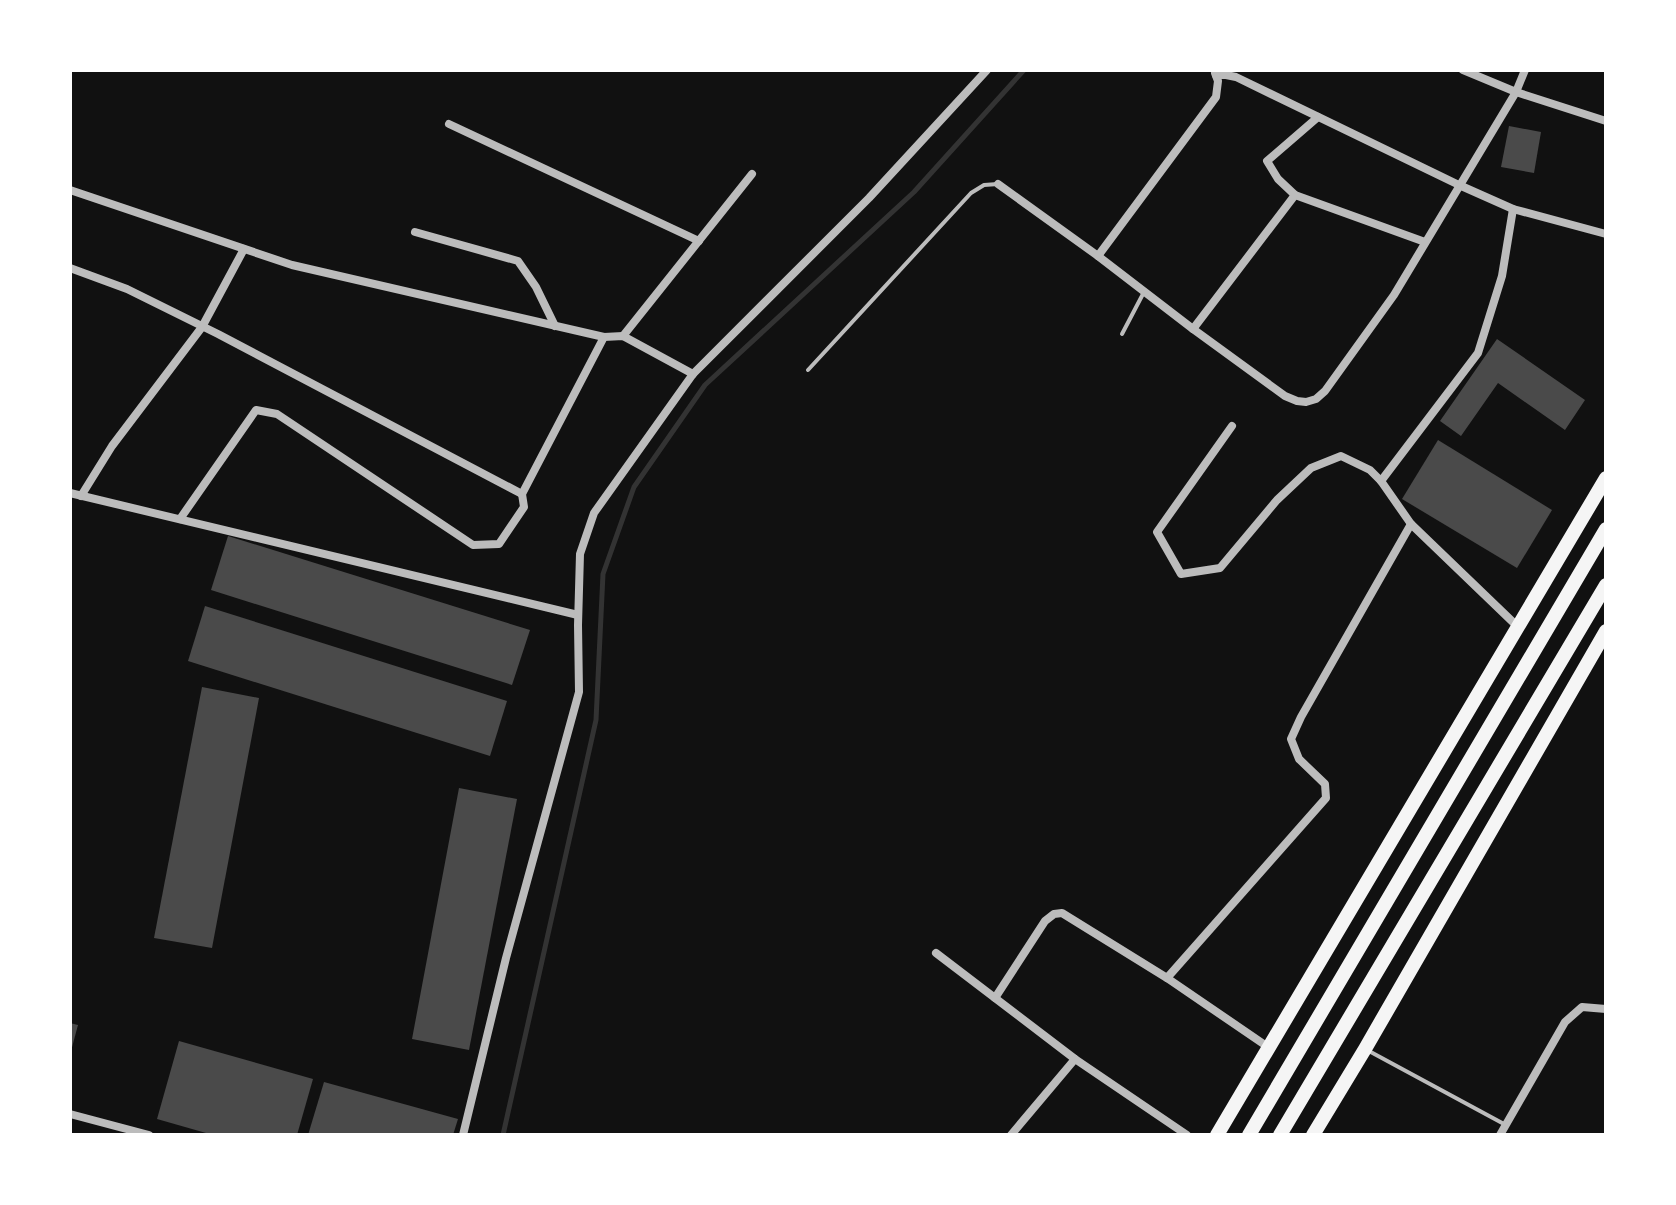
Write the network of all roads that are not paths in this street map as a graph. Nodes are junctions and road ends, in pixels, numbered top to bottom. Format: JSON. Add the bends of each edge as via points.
{"nodes":[{"id":1,"x":987,"y":70,"type":"edge"},
{"id":2,"x":1463,"y":70,"type":"edge"},
{"id":3,"x":1525,"y":70,"type":"edge"},
{"id":4,"x":1215,"y":72,"type":"edge"},
{"id":5,"x":1516,"y":92,"type":"junction"},
{"id":6,"x":1318,"y":117,"type":"junction"},
{"id":7,"x":1606,"y":121,"type":"edge"},
{"id":8,"x":449,"y":124,"type":"dead end"},
{"id":9,"x":752,"y":174,"type":"dead end"},
{"id":10,"x":998,"y":184,"type":"joint"},
{"id":11,"x":1459,"y":185,"type":"junction"},
{"id":12,"x":70,"y":190,"type":"edge"},
{"id":13,"x":1295,"y":195,"type":"junction"},
{"id":14,"x":1513,"y":209,"type":"junction"},
{"id":15,"x":415,"y":232,"type":"dead end"},
{"id":16,"x":1606,"y":234,"type":"edge"},
{"id":17,"x":699,"y":241,"type":"junction"},
{"id":18,"x":1425,"y":242,"type":"junction"},
{"id":19,"x":244,"y":249,"type":"junction"},
{"id":20,"x":1098,"y":256,"type":"junction"},
{"id":21,"x":70,"y":268,"type":"edge"},
{"id":22,"x":1144,"y":292,"type":"junction"},
{"id":23,"x":555,"y":326,"type":"junction"},
{"id":24,"x":202,"y":327,"type":"junction"},
{"id":25,"x":1193,"y":329,"type":"junction"},
{"id":26,"x":1122,"y":334,"type":"dead end"},
{"id":27,"x":623,"y":336,"type":"junction"},
{"id":28,"x":604,"y":337,"type":"junction"},
{"id":29,"x":808,"y":370,"type":"dead end"},
{"id":30,"x":693,"y":374,"type":"junction"},
{"id":31,"x":1232,"y":426,"type":"dead end"},
{"id":32,"x":1606,"y":478,"type":"edge"},
{"id":33,"x":1381,"y":481,"type":"junction"},
{"id":34,"x":70,"y":493,"type":"edge"},
{"id":35,"x":522,"y":494,"type":"junction"},
{"id":36,"x":81,"y":496,"type":"junction"},
{"id":37,"x":180,"y":519,"type":"junction"},
{"id":38,"x":1411,"y":524,"type":"junction"},
{"id":39,"x":1606,"y":529,"type":"edge"},
{"id":40,"x":1606,"y":585,"type":"edge"},
{"id":41,"x":578,"y":615,"type":"junction"},
{"id":42,"x":1517,"y":626,"type":"junction"},
{"id":43,"x":1606,"y":631,"type":"edge"},
{"id":44,"x":936,"y":953,"type":"dead end"},
{"id":45,"x":1167,"y":978,"type":"junction"},
{"id":46,"x":995,"y":998,"type":"junction"},
{"id":47,"x":1606,"y":1009,"type":"edge"},
{"id":48,"x":1268,"y":1047,"type":"junction"},
{"id":49,"x":1365,"y":1049,"type":"junction"},
{"id":50,"x":1075,"y":1059,"type":"junction"},
{"id":51,"x":70,"y":1114,"type":"edge"},
{"id":52,"x":1503,"y":1132,"type":"edge"},
{"id":53,"x":149,"y":1135,"type":"edge"},
{"id":54,"x":463,"y":1135,"type":"edge"},
{"id":55,"x":1011,"y":1135,"type":"edge"},
{"id":56,"x":1187,"y":1135,"type":"edge"},
{"id":57,"x":1217,"y":1135,"type":"edge"},
{"id":58,"x":1249,"y":1135,"type":"edge"},
{"id":59,"x":1280,"y":1135,"type":"edge"},
{"id":60,"x":1313,"y":1135,"type":"edge"}],
"edges":[{"from":1,"to":30,"type":"street","via":[[869,198]]},
{"from":2,"to":5,"type":"street"},
{"from":3,"to":5,"type":"street"},
{"from":4,"to":6,"type":"street"},
{"from":4,"to":20,"type":"street","via":[[1216,97]]},
{"from":5,"to":7,"type":"street"},
{"from":5,"to":11,"type":"street"},
{"from":6,"to":11,"type":"street"},
{"from":6,"to":13,"type":"street","via":[[1267,161]]},
{"from":8,"to":17,"type":"street"},
{"from":9,"to":17,"type":"street"},
{"from":10,"to":20,"type":"street"},
{"from":10,"to":29,"type":"lane","via":[[971,193]]},
{"from":11,"to":14,"type":"street"},
{"from":11,"to":18,"type":"street"},
{"from":12,"to":19,"type":"street"},
{"from":13,"to":18,"type":"street"},
{"from":13,"to":25,"type":"street"},
{"from":14,"to":16,"type":"street"},
{"from":14,"to":33,"type":"street","via":[[1502,276],[1478,353]]},
{"from":15,"to":23,"type":"street","via":[[518,261]]},
{"from":17,"to":27,"type":"street"},
{"from":18,"to":25,"type":"street","via":[[1372,328],[1316,399],[1285,396]]},
{"from":19,"to":23,"type":"street"},
{"from":19,"to":24,"type":"street"},
{"from":20,"to":22,"type":"street"},
{"from":21,"to":24,"type":"street","via":[[127,289]]},
{"from":22,"to":25,"type":"street"},
{"from":22,"to":26,"type":"lane"},
{"from":23,"to":28,"type":"street"},
{"from":24,"to":35,"type":"street"},
{"from":24,"to":36,"type":"street"},
{"from":27,"to":28,"type":"street"},
{"from":27,"to":30,"type":"street"},
{"from":28,"to":35,"type":"street"},
{"from":30,"to":41,"type":"street","via":[[594,513],[580,554]]},
{"from":31,"to":33,"type":"street","via":[[1157,532],[1181,574],[1220,568],[1311,468],[1341,456]]},
{"from":32,"to":42,"type":"highway"},
{"from":33,"to":38,"type":"street"},
{"from":34,"to":36,"type":"street"},
{"from":35,"to":37,"type":"street","via":[[524,507],[499,544],[473,545],[277,414],[256,410]]},
{"from":36,"to":37,"type":"street"},
{"from":37,"to":41,"type":"street"},
{"from":38,"to":42,"type":"street"},
{"from":38,"to":45,"type":"street","via":[[1291,739],[1299,759],[1325,784],[1326,798]]},
{"from":39,"to":58,"type":"highway"},
{"from":40,"to":59,"type":"highway"},
{"from":41,"to":54,"type":"street","via":[[579,692]]},
{"from":42,"to":48,"type":"highway"},
{"from":43,"to":49,"type":"highway"},
{"from":44,"to":46,"type":"street"},
{"from":45,"to":46,"type":"street","via":[[1058,913],[1045,921]]},
{"from":45,"to":48,"type":"street"},
{"from":46,"to":50,"type":"street"},
{"from":47,"to":52,"type":"street","via":[[1582,1007],[1565,1022]]},
{"from":48,"to":57,"type":"highway"},
{"from":49,"to":52,"type":"lane"},
{"from":49,"to":60,"type":"highway"},
{"from":50,"to":55,"type":"street"},
{"from":50,"to":56,"type":"street"},
{"from":51,"to":53,"type":"street"}]}
